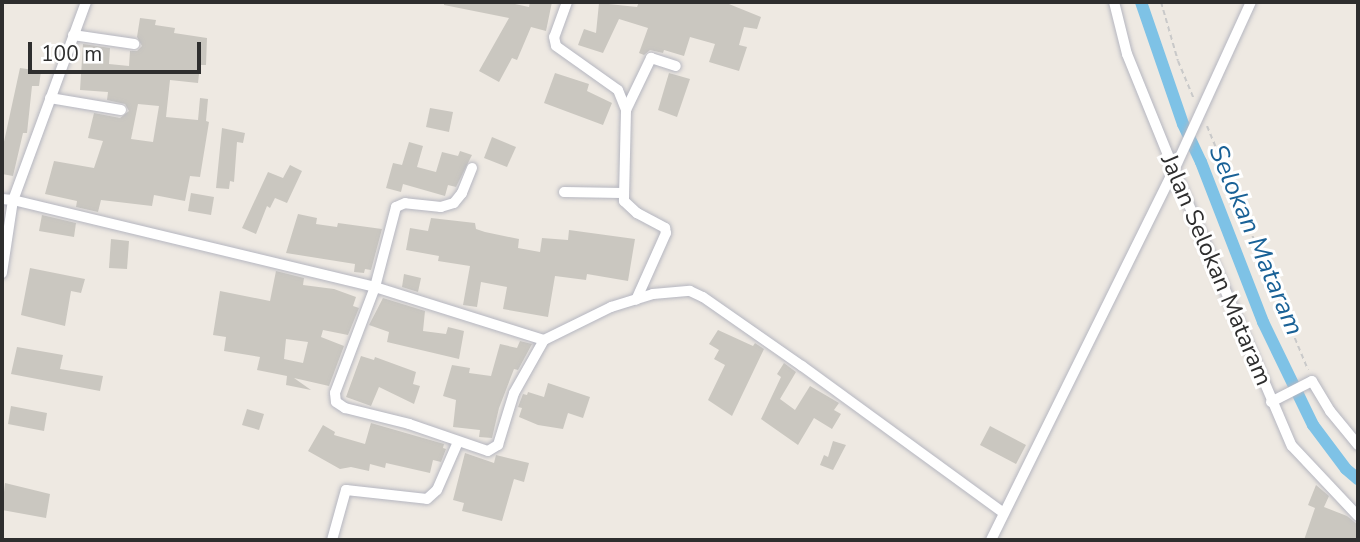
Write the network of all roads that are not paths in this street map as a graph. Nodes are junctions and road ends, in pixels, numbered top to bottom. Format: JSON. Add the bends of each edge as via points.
{"nodes":[{"id":1,"x":86,"y":2,"type":"edge"},
{"id":2,"x":567,"y":2,"type":"edge"},
{"id":3,"x":1114,"y":2,"type":"edge"},
{"id":4,"x":1251,"y":2,"type":"edge"},
{"id":5,"x":74,"y":35,"type":"junction"},
{"id":6,"x":134,"y":44,"type":"dead end"},
{"id":7,"x":676,"y":66,"type":"dead end"},
{"id":8,"x":50,"y":98,"type":"junction"},
{"id":9,"x":121,"y":110,"type":"dead end"},
{"id":10,"x":626,"y":110,"type":"junction"},
{"id":11,"x":472,"y":168,"type":"dead end"},
{"id":12,"x":1174,"y":170,"type":"junction"},
{"id":13,"x":564,"y":192,"type":"dead end"},
{"id":14,"x":622,"y":193,"type":"junction"},
{"id":15,"x":7,"y":200,"type":"edge"},
{"id":16,"x":2,"y":273,"type":"edge"},
{"id":17,"x":375,"y":287,"type":"junction"},
{"id":18,"x":636,"y":300,"type":"junction"},
{"id":19,"x":544,"y":340,"type":"junction"},
{"id":20,"x":1271,"y":401,"type":"junction"},
{"id":21,"x":458,"y":442,"type":"junction"},
{"id":22,"x":1358,"y":445,"type":"edge"},
{"id":23,"x":1002,"y":512,"type":"junction"},
{"id":24,"x":1358,"y":516,"type":"edge"},
{"id":25,"x":332,"y":540,"type":"edge"},
{"id":26,"x":991,"y":540,"type":"edge"}],
"edges":[{"from":1,"to":5,"type":"street"},
{"from":2,"to":10,"type":"street","via":[[554,37],[555,47],[618,90]]},
{"from":3,"to":12,"type":"street","name":"Jalan Selokan Mataram","via":[[1128,54]]},
{"from":4,"to":12,"type":"street"},
{"from":5,"to":6,"type":"street"},
{"from":5,"to":8,"type":"street"},
{"from":7,"to":10,"type":"street","via":[[651,58]]},
{"from":8,"to":9,"type":"street"},
{"from":8,"to":15,"type":"street"},
{"from":10,"to":14,"type":"street"},
{"from":11,"to":17,"type":"street","via":[[454,203],[396,207]]},
{"from":12,"to":20,"type":"street","name":"Jalan Selokan Mataram"},
{"from":12,"to":23,"type":"street"},
{"from":13,"to":14,"type":"street"},
{"from":14,"to":18,"type":"street","via":[[628,206],[666,233]]},
{"from":15,"to":16,"type":"street"},
{"from":15,"to":17,"type":"street"},
{"from":17,"to":19,"type":"street"},
{"from":17,"to":21,"type":"street","via":[[335,394],[336,402]]},
{"from":18,"to":19,"type":"street","via":[[611,307]]},
{"from":18,"to":23,"type":"street","via":[[678,290],[703,296]]},
{"from":19,"to":21,"type":"street","via":[[514,393],[498,445],[484,451]]},
{"from":20,"to":22,"type":"street","via":[[1309,382]]},
{"from":20,"to":24,"type":"street","name":"Jalan Selokan Mataram","via":[[1292,446]]},
{"from":21,"to":25,"type":"street","via":[[437,490],[427,499],[346,491]]},
{"from":23,"to":26,"type":"street"}]}
